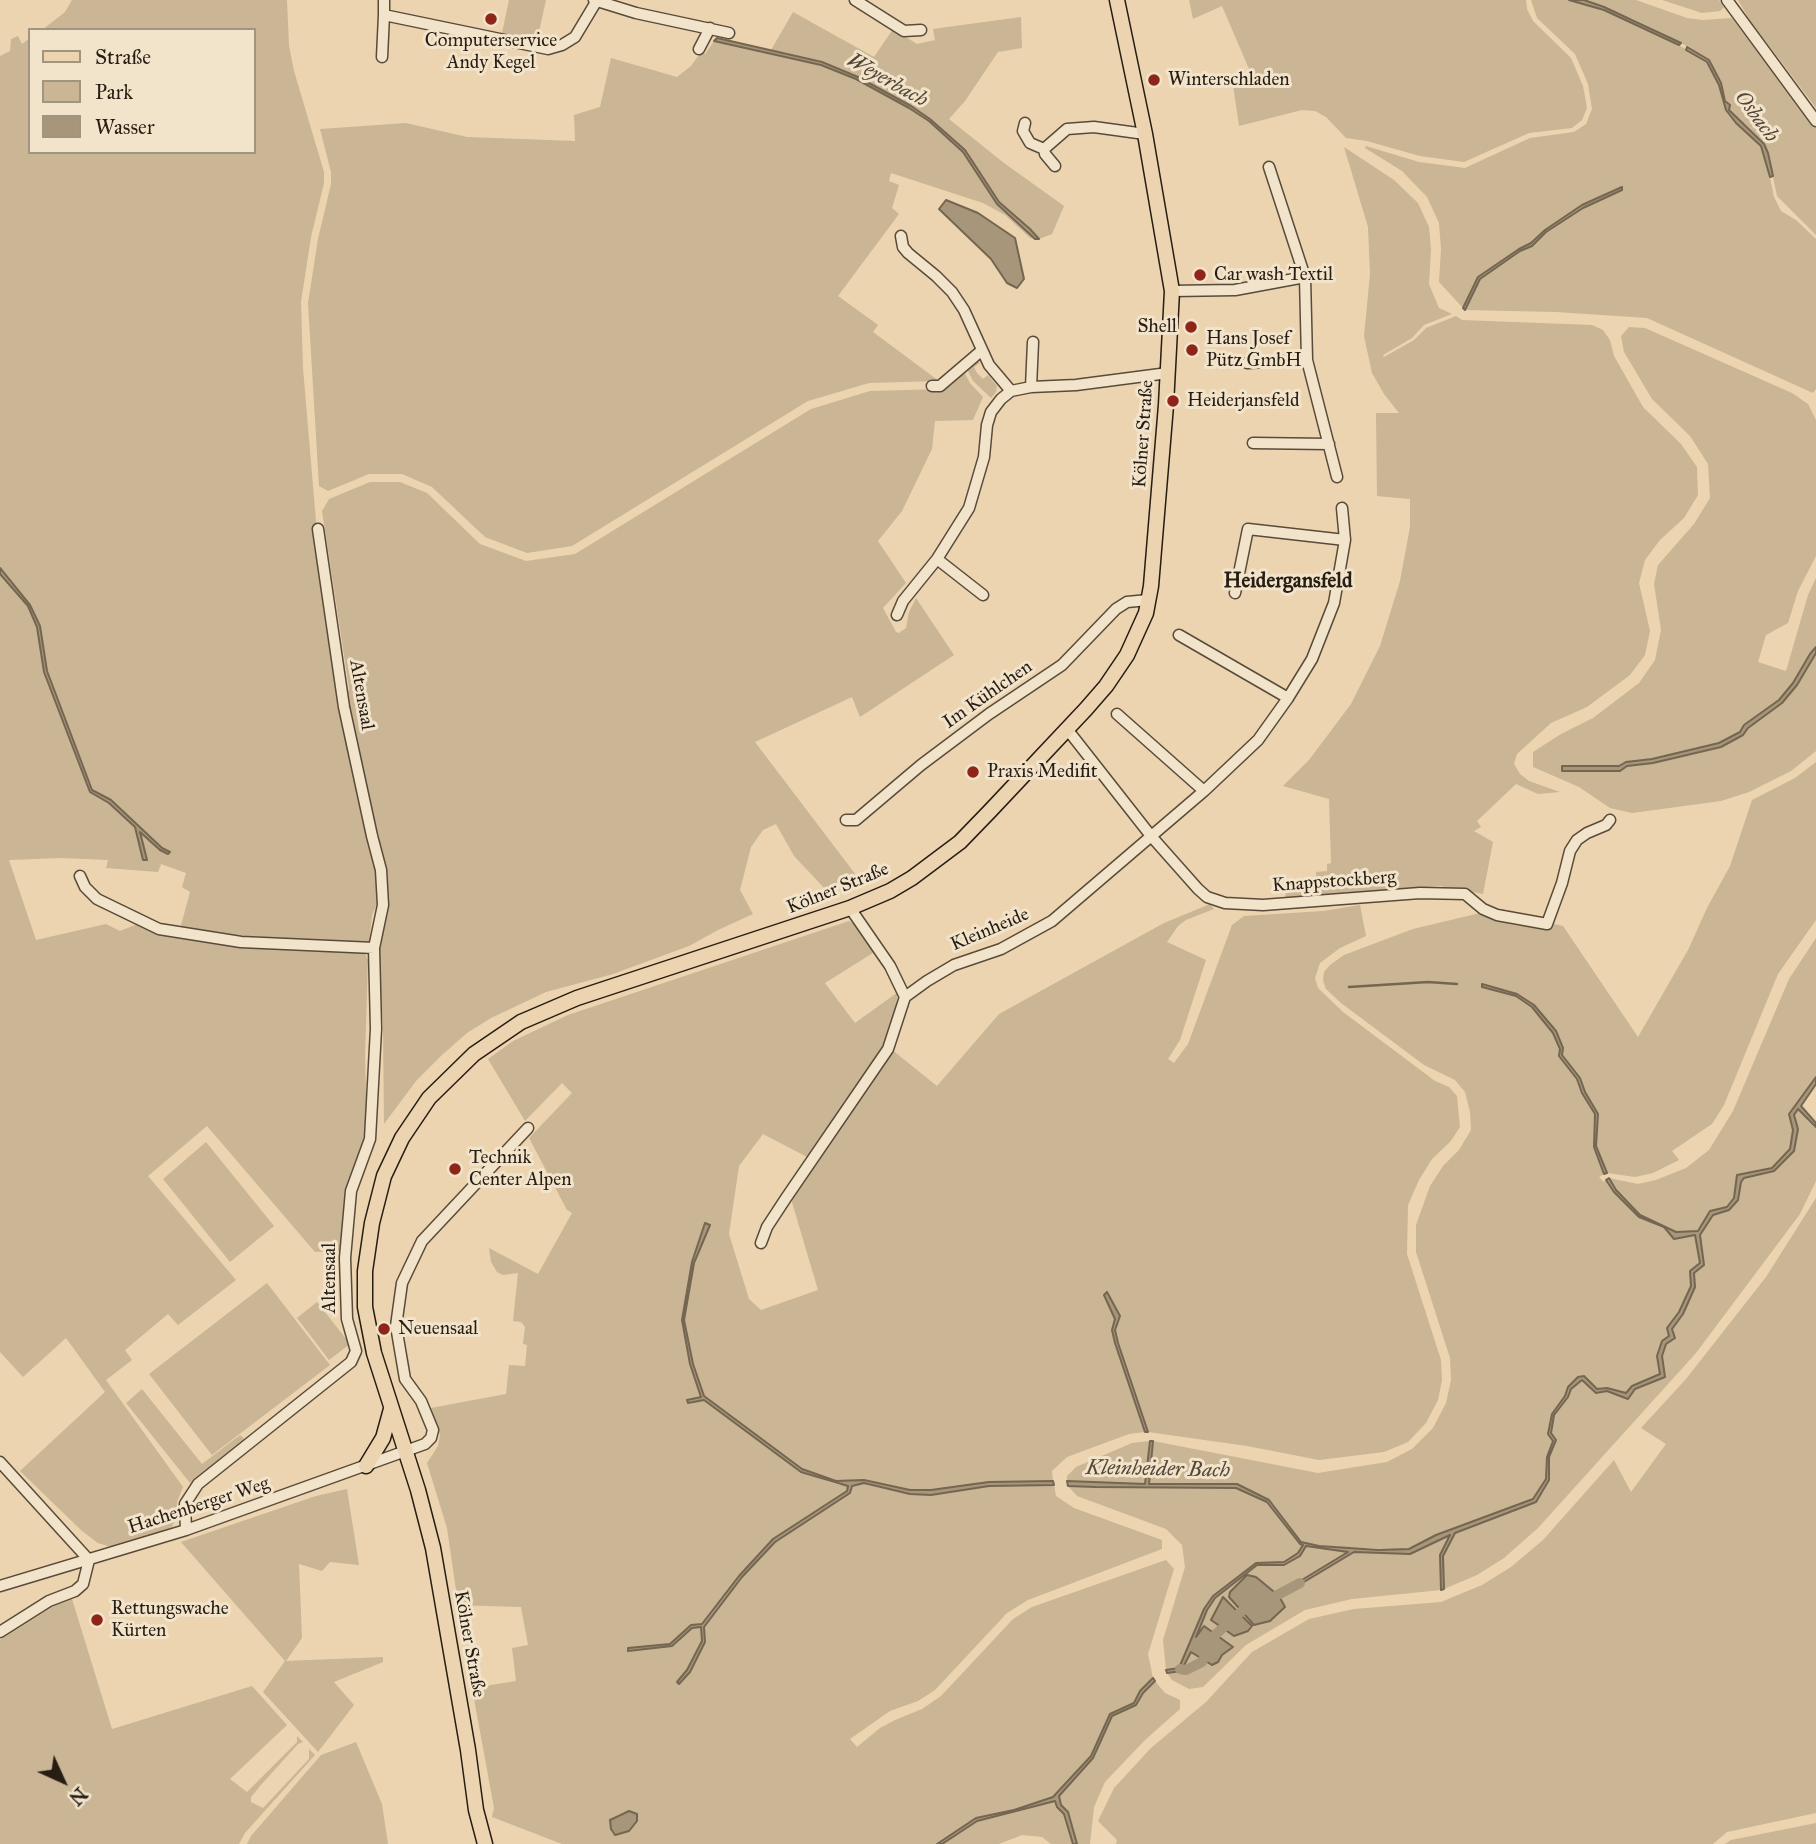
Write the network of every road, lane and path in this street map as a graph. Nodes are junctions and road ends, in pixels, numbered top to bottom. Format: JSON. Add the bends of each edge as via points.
{"nodes":[{"id":1,"x":384,"y":0,"type":"edge"},
{"id":2,"x":855,"y":0,"type":"edge"},
{"id":3,"x":1117,"y":0,"type":"edge"},
{"id":4,"x":1727,"y":0,"type":"edge"},
{"id":5,"x":595,"y":1,"type":"edge"},
{"id":6,"x":384,"y":15,"type":"junction"},
{"id":7,"x":710,"y":28,"type":"junction"},
{"id":8,"x":921,"y":30,"type":"dead end"},
{"id":9,"x":729,"y":33,"type":"dead end"},
{"id":10,"x":699,"y":50,"type":"dead end"},
{"id":11,"x":382,"y":57,"type":"dead end"},
{"id":12,"x":1816,"y":121,"type":"edge"},
{"id":13,"x":1025,"y":123,"type":"dead end"},
{"id":14,"x":1145,"y":134,"type":"junction"},
{"id":15,"x":1044,"y":149,"type":"junction"},
{"id":16,"x":1055,"y":166,"type":"dead end"},
{"id":17,"x":1269,"y":167,"type":"dead end"},
{"id":18,"x":901,"y":236,"type":"dead end"},
{"id":19,"x":1305,"y":277,"type":"junction"},
{"id":20,"x":1172,"y":291,"type":"junction"},
{"id":21,"x":1033,"y":342,"type":"dead end"},
{"id":22,"x":981,"y":351,"type":"junction"},
{"id":23,"x":1307,"y":360,"type":"junction"},
{"id":24,"x":1247,"y":363,"type":"dead end"},
{"id":25,"x":1168,"y":373,"type":"junction"},
{"id":26,"x":932,"y":386,"type":"dead end"},
{"id":27,"x":1031,"y":387,"type":"junction"},
{"id":28,"x":1011,"y":391,"type":"junction"},
{"id":29,"x":1253,"y":443,"type":"dead end"},
{"id":30,"x":1329,"y":444,"type":"junction"},
{"id":31,"x":1338,"y":477,"type":"dead end"},
{"id":32,"x":1342,"y":508,"type":"dead end"},
{"id":33,"x":318,"y":529,"type":"dead end"},
{"id":34,"x":1345,"y":540,"type":"junction"},
{"id":35,"x":937,"y":559,"type":"junction"},
{"id":36,"x":1236,"y":593,"type":"dead end"},
{"id":37,"x":983,"y":595,"type":"dead end"},
{"id":38,"x":1148,"y":600,"type":"junction"},
{"id":39,"x":897,"y":615,"type":"dead end"},
{"id":40,"x":1179,"y":635,"type":"dead end"},
{"id":41,"x":1288,"y":698,"type":"junction"},
{"id":42,"x":1117,"y":715,"type":"dead end"},
{"id":43,"x":1067,"y":729,"type":"junction"},
{"id":44,"x":1204,"y":791,"type":"junction"},
{"id":45,"x":846,"y":820,"type":"dead end"},
{"id":46,"x":1610,"y":820,"type":"dead end"},
{"id":47,"x":1151,"y":836,"type":"junction"},
{"id":48,"x":80,"y":876,"type":"dead end"},
{"id":49,"x":850,"y":908,"type":"junction"},
{"id":50,"x":374,"y":948,"type":"junction"},
{"id":51,"x":905,"y":997,"type":"junction"},
{"id":52,"x":528,"y":1128,"type":"dead end"},
{"id":53,"x":761,"y":1243,"type":"dead end"},
{"id":54,"x":391,"y":1408,"type":"junction"},
{"id":55,"x":406,"y":1452,"type":"junction"},
{"id":56,"x":0,"y":1462,"type":"edge"},
{"id":57,"x":366,"y":1466,"type":"junction"},
{"id":58,"x":186,"y":1530,"type":"junction"},
{"id":59,"x":89,"y":1560,"type":"junction"},
{"id":60,"x":0,"y":1586,"type":"edge"},
{"id":61,"x":0,"y":1632,"type":"edge"},
{"id":62,"x":485,"y":1844,"type":"edge"}],
"edges":[{"from":1,"to":6,"type":"street"},
{"from":2,"to":8,"type":"street","via":[[904,31]]},
{"from":3,"to":14,"type":"main road","name":"Kölner Straße"},
{"from":4,"to":12,"type":"street"},
{"from":5,"to":6,"type":"street","via":[[575,37],[548,49]]},
{"from":5,"to":7,"type":"street"},
{"from":6,"to":11,"type":"street"},
{"from":7,"to":9,"type":"street"},
{"from":7,"to":10,"type":"street"},
{"from":13,"to":15,"type":"street","via":[[1023,131],[1030,143]]},
{"from":14,"to":15,"type":"street","via":[[1094,127],[1067,129]]},
{"from":14,"to":20,"type":"main road","name":"Kölner Straße"},
{"from":15,"to":16,"type":"street"},
{"from":17,"to":19,"type":"street"},
{"from":18,"to":22,"type":"street","via":[[908,253],[955,297]]},
{"from":19,"to":20,"type":"street","via":[[1235,290]]},
{"from":19,"to":23,"type":"street"},
{"from":20,"to":25,"type":"main road","name":"Kölner Straße"},
{"from":21,"to":27,"type":"street"},
{"from":22,"to":26,"type":"street","via":[[940,386]]},
{"from":22,"to":28,"type":"street"},
{"from":23,"to":24,"type":"street"},
{"from":23,"to":30,"type":"street"},
{"from":25,"to":27,"type":"street"},
{"from":25,"to":38,"type":"main road","name":"Kölner Straße"},
{"from":27,"to":28,"type":"street"},
{"from":28,"to":35,"type":"street","via":[[991,412],[978,485]]},
{"from":29,"to":30,"type":"street"},
{"from":30,"to":31,"type":"street"},
{"from":32,"to":34,"type":"street","name":"Kleinheide"},
{"from":33,"to":50,"type":"street","name":"Altensaal","via":[[344,707],[381,870],[383,905]]},
{"from":34,"to":36,"type":"street","via":[[1248,529]]},
{"from":34,"to":41,"type":"street","name":"Kleinheide","via":[[1334,603],[1312,659]]},
{"from":35,"to":37,"type":"street"},
{"from":35,"to":39,"type":"street"},
{"from":38,"to":43,"type":"main road","name":"Kölner Straße","via":[[1142,626],[1118,670]]},
{"from":38,"to":45,"type":"street","name":"Im Kühlchen","via":[[1127,602],[1116,609],[1062,665],[969,728],[856,820]]},
{"from":40,"to":41,"type":"street"},
{"from":41,"to":44,"type":"street","name":"Kleinheide","via":[[1258,740]]},
{"from":42,"to":44,"type":"street"},
{"from":43,"to":47,"type":"street","name":"Knappstockberg"},
{"from":43,"to":49,"type":"main road","name":"Kölner Straße","via":[[960,842],[901,885]]},
{"from":44,"to":47,"type":"street","name":"Kleinheide"},
{"from":46,"to":47,"type":"street","name":"Knappstockberg","via":[[1577,840],[1570,851],[1547,924],[1497,915],[1465,894],[1263,905],[1217,901],[1198,889]]},
{"from":47,"to":51,"type":"street","name":"Kleinheide","via":[[1052,921],[1002,949],[954,965]]},
{"from":48,"to":50,"type":"street","via":[[97,899],[159,929],[241,942]]},
{"from":49,"to":51,"type":"street","via":[[890,966]]},
{"from":49,"to":54,"type":"main road","name":"Kölner Straße","via":[[548,1009],[496,1037],[429,1098],[384,1176],[365,1271],[372,1344]]},
{"from":50,"to":58,"type":"street","name":"Altensaal","via":[[376,1029],[370,1139],[351,1191],[345,1258],[354,1358],[198,1484],[185,1504]]},
{"from":51,"to":53,"type":"street","via":[[888,1049],[767,1227]]},
{"from":52,"to":55,"type":"street","via":[[422,1241],[402,1283],[396,1326],[405,1379],[433,1430],[425,1444]]},
{"from":54,"to":55,"type":"main road","name":"Kölner Straße"},
{"from":54,"to":57,"type":"main road","via":[[383,1438]]},
{"from":55,"to":57,"type":"street","name":"Hachenberger Weg"},
{"from":55,"to":62,"type":"main road","name":"Kölner Straße","via":[[433,1548]]},
{"from":56,"to":59,"type":"street"},
{"from":57,"to":58,"type":"street","name":"Hachenberger Weg"},
{"from":58,"to":59,"type":"street","name":"Hachenberger Weg"},
{"from":59,"to":60,"type":"street","name":"Hachenberger Weg"},
{"from":59,"to":61,"type":"street","via":[[83,1584],[75,1591],[49,1601]]}]}
